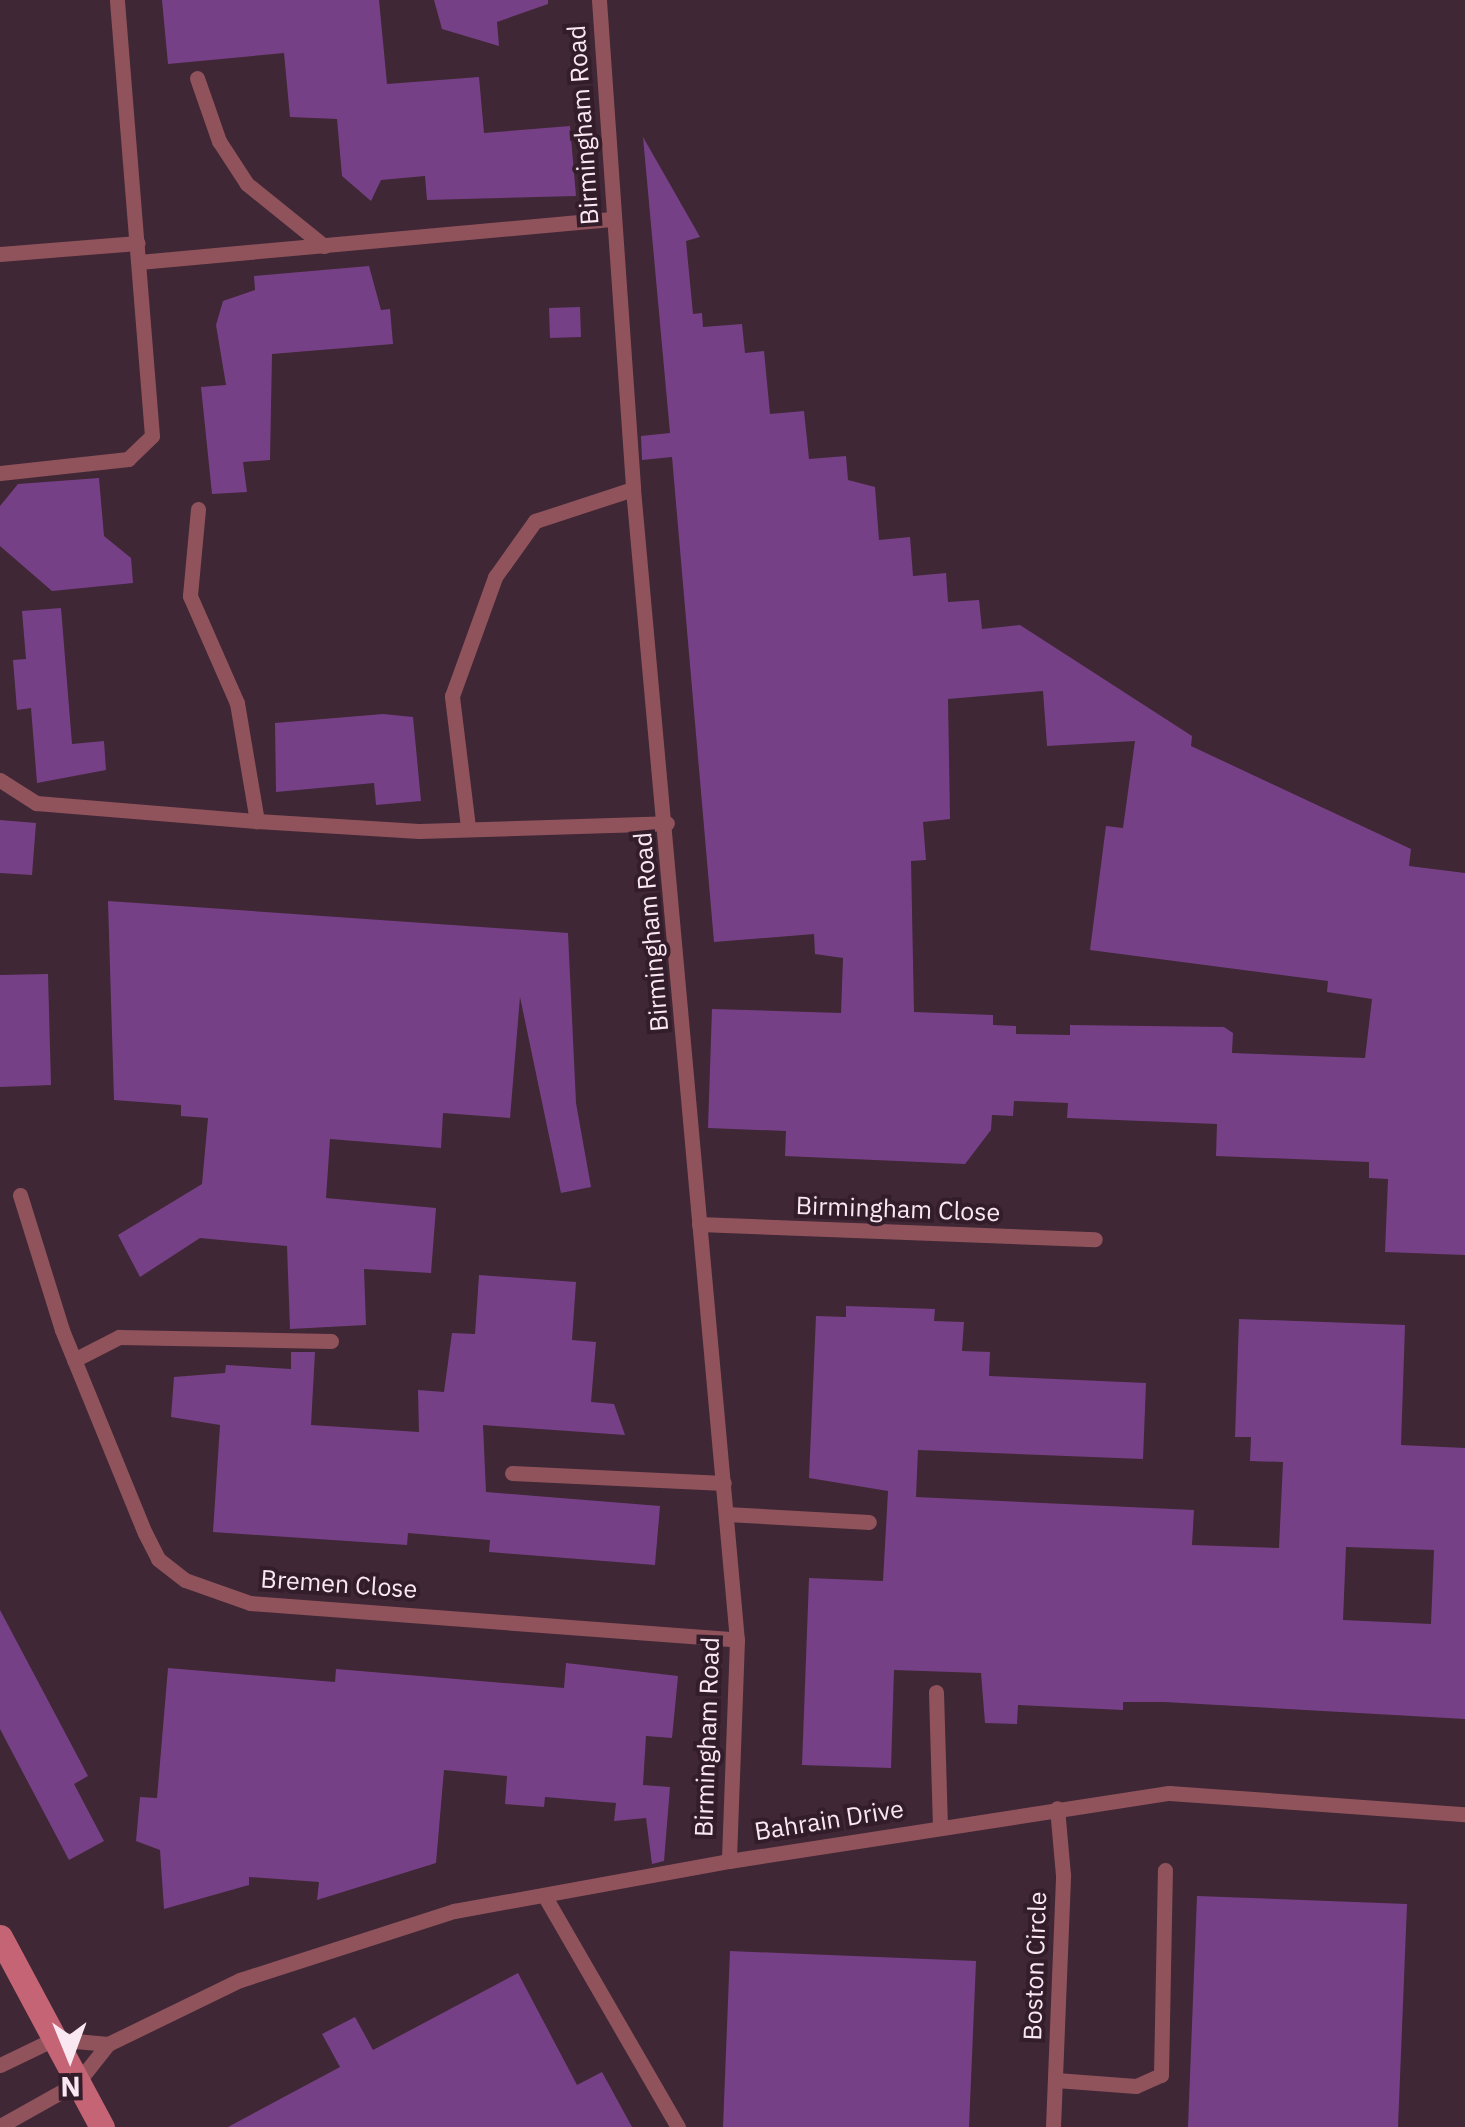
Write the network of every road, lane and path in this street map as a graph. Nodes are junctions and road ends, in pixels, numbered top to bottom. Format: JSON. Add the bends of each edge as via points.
{"nodes":[{"id":1,"x":117,"y":0,"type":"edge"},
{"id":2,"x":599,"y":0,"type":"edge"},
{"id":3,"x":197,"y":78,"type":"dead end"},
{"id":4,"x":614,"y":219,"type":"junction"},
{"id":5,"x":138,"y":243,"type":"junction"},
{"id":6,"x":324,"y":246,"type":"junction"},
{"id":7,"x":0,"y":254,"type":"edge"},
{"id":8,"x":140,"y":262,"type":"junction"},
{"id":9,"x":0,"y":473,"type":"edge"},
{"id":10,"x":632,"y":489,"type":"junction"},
{"id":11,"x":198,"y":509,"type":"dead end"},
{"id":12,"x":0,"y":780,"type":"edge"},
{"id":13,"x":257,"y":821,"type":"junction"},
{"id":14,"x":667,"y":823,"type":"junction"},
{"id":15,"x":468,"y":827,"type":"junction"},
{"id":16,"x":20,"y":1196,"type":"dead end"},
{"id":17,"x":699,"y":1224,"type":"junction"},
{"id":18,"x":1096,"y":1238,"type":"dead end"},
{"id":19,"x":330,"y":1341,"type":"dead end"},
{"id":20,"x":74,"y":1360,"type":"junction"},
{"id":21,"x":512,"y":1473,"type":"dead end"},
{"id":22,"x":724,"y":1483,"type":"junction"},
{"id":23,"x":726,"y":1514,"type":"junction"},
{"id":24,"x":869,"y":1522,"type":"dead end"},
{"id":25,"x":737,"y":1640,"type":"junction"},
{"id":26,"x":936,"y":1692,"type":"dead end"},
{"id":27,"x":1057,"y":1808,"type":"junction"},
{"id":28,"x":1465,"y":1814,"type":"edge"},
{"id":29,"x":940,"y":1827,"type":"junction"},
{"id":30,"x":729,"y":1861,"type":"junction"},
{"id":31,"x":1165,"y":1870,"type":"dead end"},
{"id":32,"x":544,"y":1895,"type":"junction"},
{"id":33,"x":0,"y":1937,"type":"edge"},
{"id":34,"x":54,"y":2040,"type":"junction"},
{"id":35,"x":108,"y":2044,"type":"junction"},
{"id":36,"x":0,"y":2065,"type":"edge"},
{"id":37,"x":1056,"y":2080,"type":"junction"},
{"id":38,"x":77,"y":2083,"type":"junction"},
{"id":39,"x":0,"y":2126,"type":"edge"},
{"id":40,"x":102,"y":2127,"type":"edge"},
{"id":41,"x":678,"y":2127,"type":"edge"},
{"id":42,"x":1053,"y":2127,"type":"edge"}],
"edges":[{"from":1,"to":5,"type":"lane"},
{"from":2,"to":4,"type":"lane","name":"Birmingham Road"},
{"from":3,"to":6,"type":"lane","via":[[220,141],[247,184]]},
{"from":4,"to":6,"type":"lane"},
{"from":4,"to":10,"type":"lane","name":"Birmingham Road"},
{"from":5,"to":7,"type":"lane"},
{"from":5,"to":8,"type":"lane"},
{"from":6,"to":8,"type":"lane"},
{"from":8,"to":9,"type":"lane","via":[[154,407],[147,445],[128,459]]},
{"from":10,"to":14,"type":"lane","name":"Birmingham Road"},
{"from":10,"to":15,"type":"lane","via":[[535,520],[494,577],[452,696]]},
{"from":11,"to":13,"type":"lane","via":[[190,596],[237,703]]},
{"from":12,"to":13,"type":"lane","via":[[36,804]]},
{"from":13,"to":15,"type":"lane"},
{"from":14,"to":15,"type":"lane"},
{"from":14,"to":17,"type":"lane","name":"Birmingham Road"},
{"from":16,"to":20,"type":"lane","name":"Bremen Close"},
{"from":17,"to":18,"type":"lane","name":"Birmingham Close"},
{"from":17,"to":22,"type":"lane","name":"Birmingham Road"},
{"from":19,"to":20,"type":"lane","via":[[119,1338]]},
{"from":20,"to":25,"type":"lane","name":"Bremen Close","via":[[158,1559],[211,1592],[250,1603]]},
{"from":21,"to":22,"type":"lane"},
{"from":22,"to":23,"type":"lane","name":"Birmingham Road"},
{"from":23,"to":24,"type":"lane"},
{"from":23,"to":25,"type":"lane","name":"Birmingham Road"},
{"from":25,"to":30,"type":"lane","name":"Birmingham Road"},
{"from":26,"to":29,"type":"lane"},
{"from":27,"to":28,"type":"lane","name":"Bahrain Drive","via":[[1216,1793]]},
{"from":27,"to":29,"type":"lane","name":"Bahrain Drive"},
{"from":27,"to":37,"type":"lane","name":"Boston Circle","via":[[1063,1875]]},
{"from":29,"to":30,"type":"lane","name":"Bahrain Drive"},
{"from":30,"to":32,"type":"lane","name":"Bahrain Drive"},
{"from":31,"to":37,"type":"lane","via":[[1161,2075],[1136,2086]]},
{"from":32,"to":35,"type":"lane","name":"Bahrain Drive","via":[[454,1911],[343,1944],[240,1980]]},
{"from":32,"to":41,"type":"lane"},
{"from":33,"to":34,"type":"main road"},
{"from":34,"to":35,"type":"lane"},
{"from":34,"to":36,"type":"lane"},
{"from":34,"to":38,"type":"main road"},
{"from":35,"to":38,"type":"lane","name":"Bahrain Drive"},
{"from":37,"to":42,"type":"lane","name":"Boston Circle"},
{"from":38,"to":39,"type":"lane","name":"Bahrain Drive"},
{"from":38,"to":40,"type":"main road"}]}
